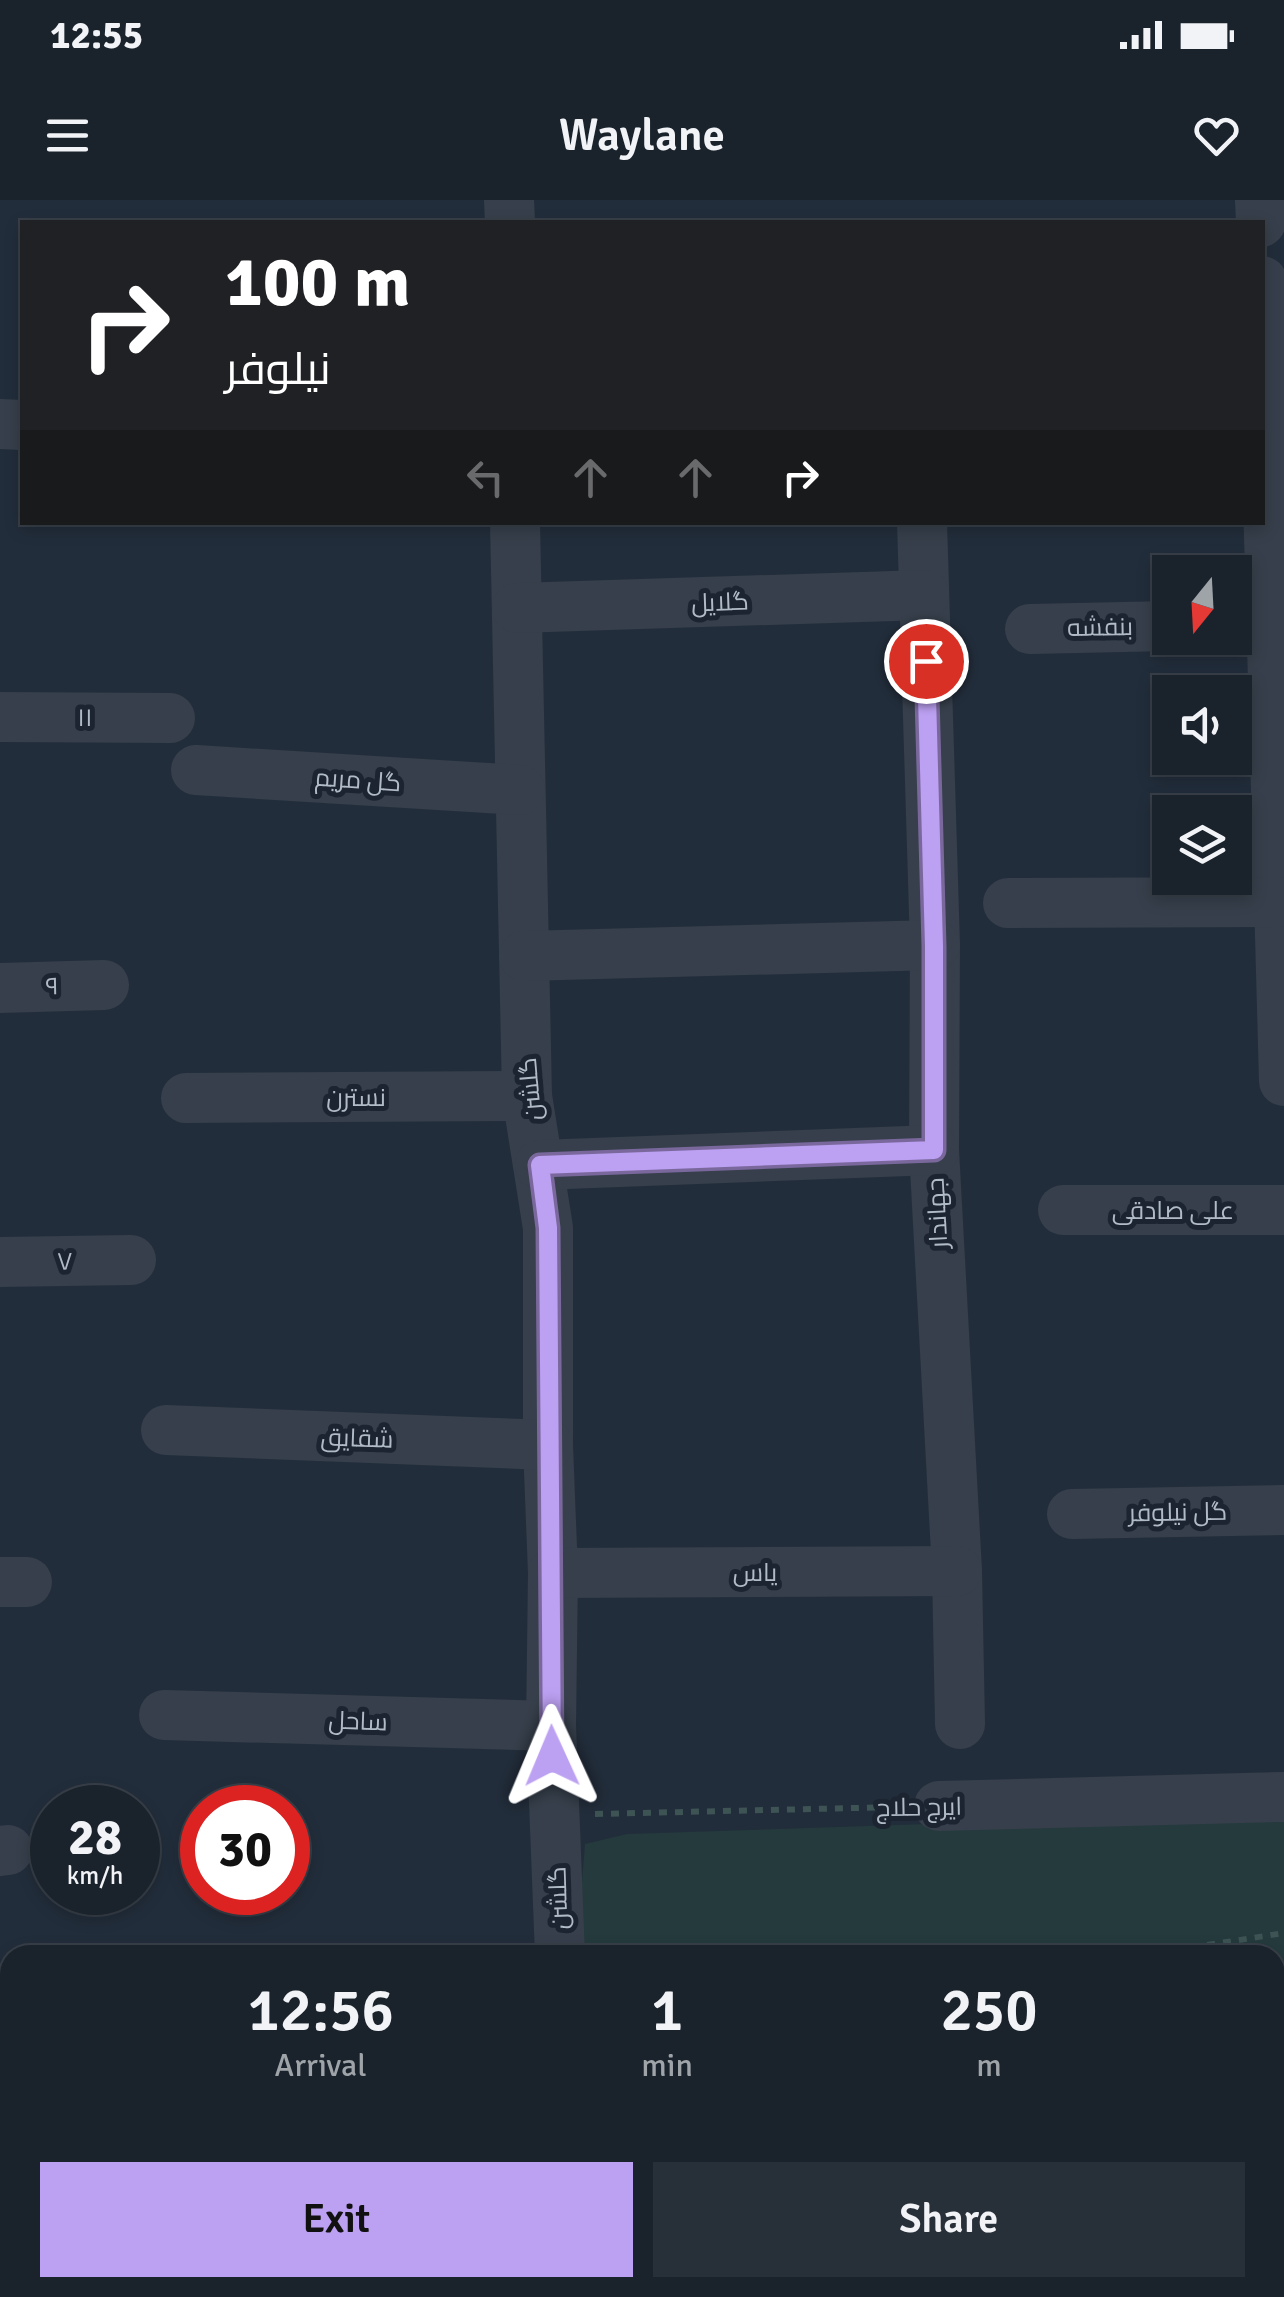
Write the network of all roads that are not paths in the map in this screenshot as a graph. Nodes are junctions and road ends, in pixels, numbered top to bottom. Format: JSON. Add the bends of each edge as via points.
{"nodes":[{"id":1,"x":515,"y":525,"type":"edge"},
{"id":2,"x":922,"y":525,"type":"edge"},
{"id":3,"x":1265,"y":525,"type":"edge"},
{"id":4,"x":924,"y":595,"type":"junction"},
{"id":5,"x":1265,"y":603,"type":"edge"},
{"id":6,"x":517,"y":608,"type":"junction"},
{"id":7,"x":1152,"y":626,"type":"edge"},
{"id":8,"x":1030,"y":629,"type":"dead end"},
{"id":9,"x":0,"y":718,"type":"edge"},
{"id":10,"x":170,"y":718,"type":"dead end"},
{"id":11,"x":196,"y":770,"type":"dead end"},
{"id":12,"x":520,"y":790,"type":"junction"},
{"id":13,"x":1278,"y":902,"type":"junction"},
{"id":14,"x":1008,"y":903,"type":"dead end"},
{"id":15,"x":934,"y":946,"type":"junction"},
{"id":16,"x":524,"y":956,"type":"junction"},
{"id":17,"x":104,"y":985,"type":"dead end"},
{"id":18,"x":0,"y":988,"type":"edge"},
{"id":19,"x":1284,"y":1081,"type":"edge"},
{"id":20,"x":527,"y":1096,"type":"junction"},
{"id":21,"x":186,"y":1098,"type":"dead end"},
{"id":22,"x":934,"y":1150,"type":"junction"},
{"id":23,"x":540,"y":1165,"type":"junction"},
{"id":24,"x":1062,"y":1210,"type":"dead end"},
{"id":25,"x":1284,"y":1210,"type":"edge"},
{"id":26,"x":130,"y":1260,"type":"dead end"},
{"id":27,"x":0,"y":1262,"type":"edge"},
{"id":28,"x":166,"y":1430,"type":"dead end"},
{"id":29,"x":548,"y":1446,"type":"junction"},
{"id":30,"x":1284,"y":1510,"type":"edge"},
{"id":31,"x":1072,"y":1514,"type":"dead end"},
{"id":32,"x":957,"y":1572,"type":"junction"},
{"id":33,"x":553,"y":1573,"type":"junction"},
{"id":34,"x":164,"y":1715,"type":"dead end"},
{"id":35,"x":960,"y":1724,"type":"dead end"},
{"id":36,"x":551,"y":1726,"type":"junction"},
{"id":37,"x":1284,"y":1797,"type":"edge"},
{"id":38,"x":939,"y":1806,"type":"road end"},
{"id":39,"x":560,"y":1945,"type":"edge"}],
"edges":[{"from":1,"to":6,"type":"street","name":"گلشن"},
{"from":2,"to":4,"type":"street","name":"جهاندار"},
{"from":3,"to":5,"type":"street"},
{"from":4,"to":6,"type":"street","name":"گلایل"},
{"from":4,"to":15,"type":"street","name":"جهاندار"},
{"from":5,"to":13,"type":"street"},
{"from":6,"to":12,"type":"street","name":"گلشن"},
{"from":7,"to":8,"type":"street","name":"بنفشه"},
{"from":9,"to":10,"type":"street","name":"۱۱"},
{"from":11,"to":12,"type":"street","name":"گل مریم"},
{"from":12,"to":16,"type":"street","name":"گلشن"},
{"from":13,"to":14,"type":"street"},
{"from":13,"to":19,"type":"street"},
{"from":15,"to":16,"type":"street"},
{"from":15,"to":22,"type":"street","name":"جهاندار"},
{"from":16,"to":20,"type":"street","name":"گلشن"},
{"from":17,"to":18,"type":"street","name":"۹"},
{"from":20,"to":21,"type":"street","name":"نسترن"},
{"from":20,"to":23,"type":"street","name":"گلشن"},
{"from":22,"to":23,"type":"street"},
{"from":22,"to":32,"type":"street","name":"جهاندار"},
{"from":23,"to":29,"type":"street","name":"گلشن","via":[[548,1228]]},
{"from":24,"to":25,"type":"street","name":"علی صادقی"},
{"from":26,"to":27,"type":"street","name":"۷"},
{"from":28,"to":29,"type":"street","name":"شقایق"},
{"from":29,"to":33,"type":"street","name":"گلشن"},
{"from":30,"to":31,"type":"street","name":"گل نیلوفر"},
{"from":32,"to":33,"type":"street","name":"یاس"},
{"from":32,"to":35,"type":"street","name":"جهاندار"},
{"from":33,"to":36,"type":"street","name":"گلشن"},
{"from":34,"to":36,"type":"street","name":"ساحل"},
{"from":36,"to":39,"type":"street","name":"گلشن"},
{"from":37,"to":38,"type":"street","name":"ایرج حلاج"}]}
